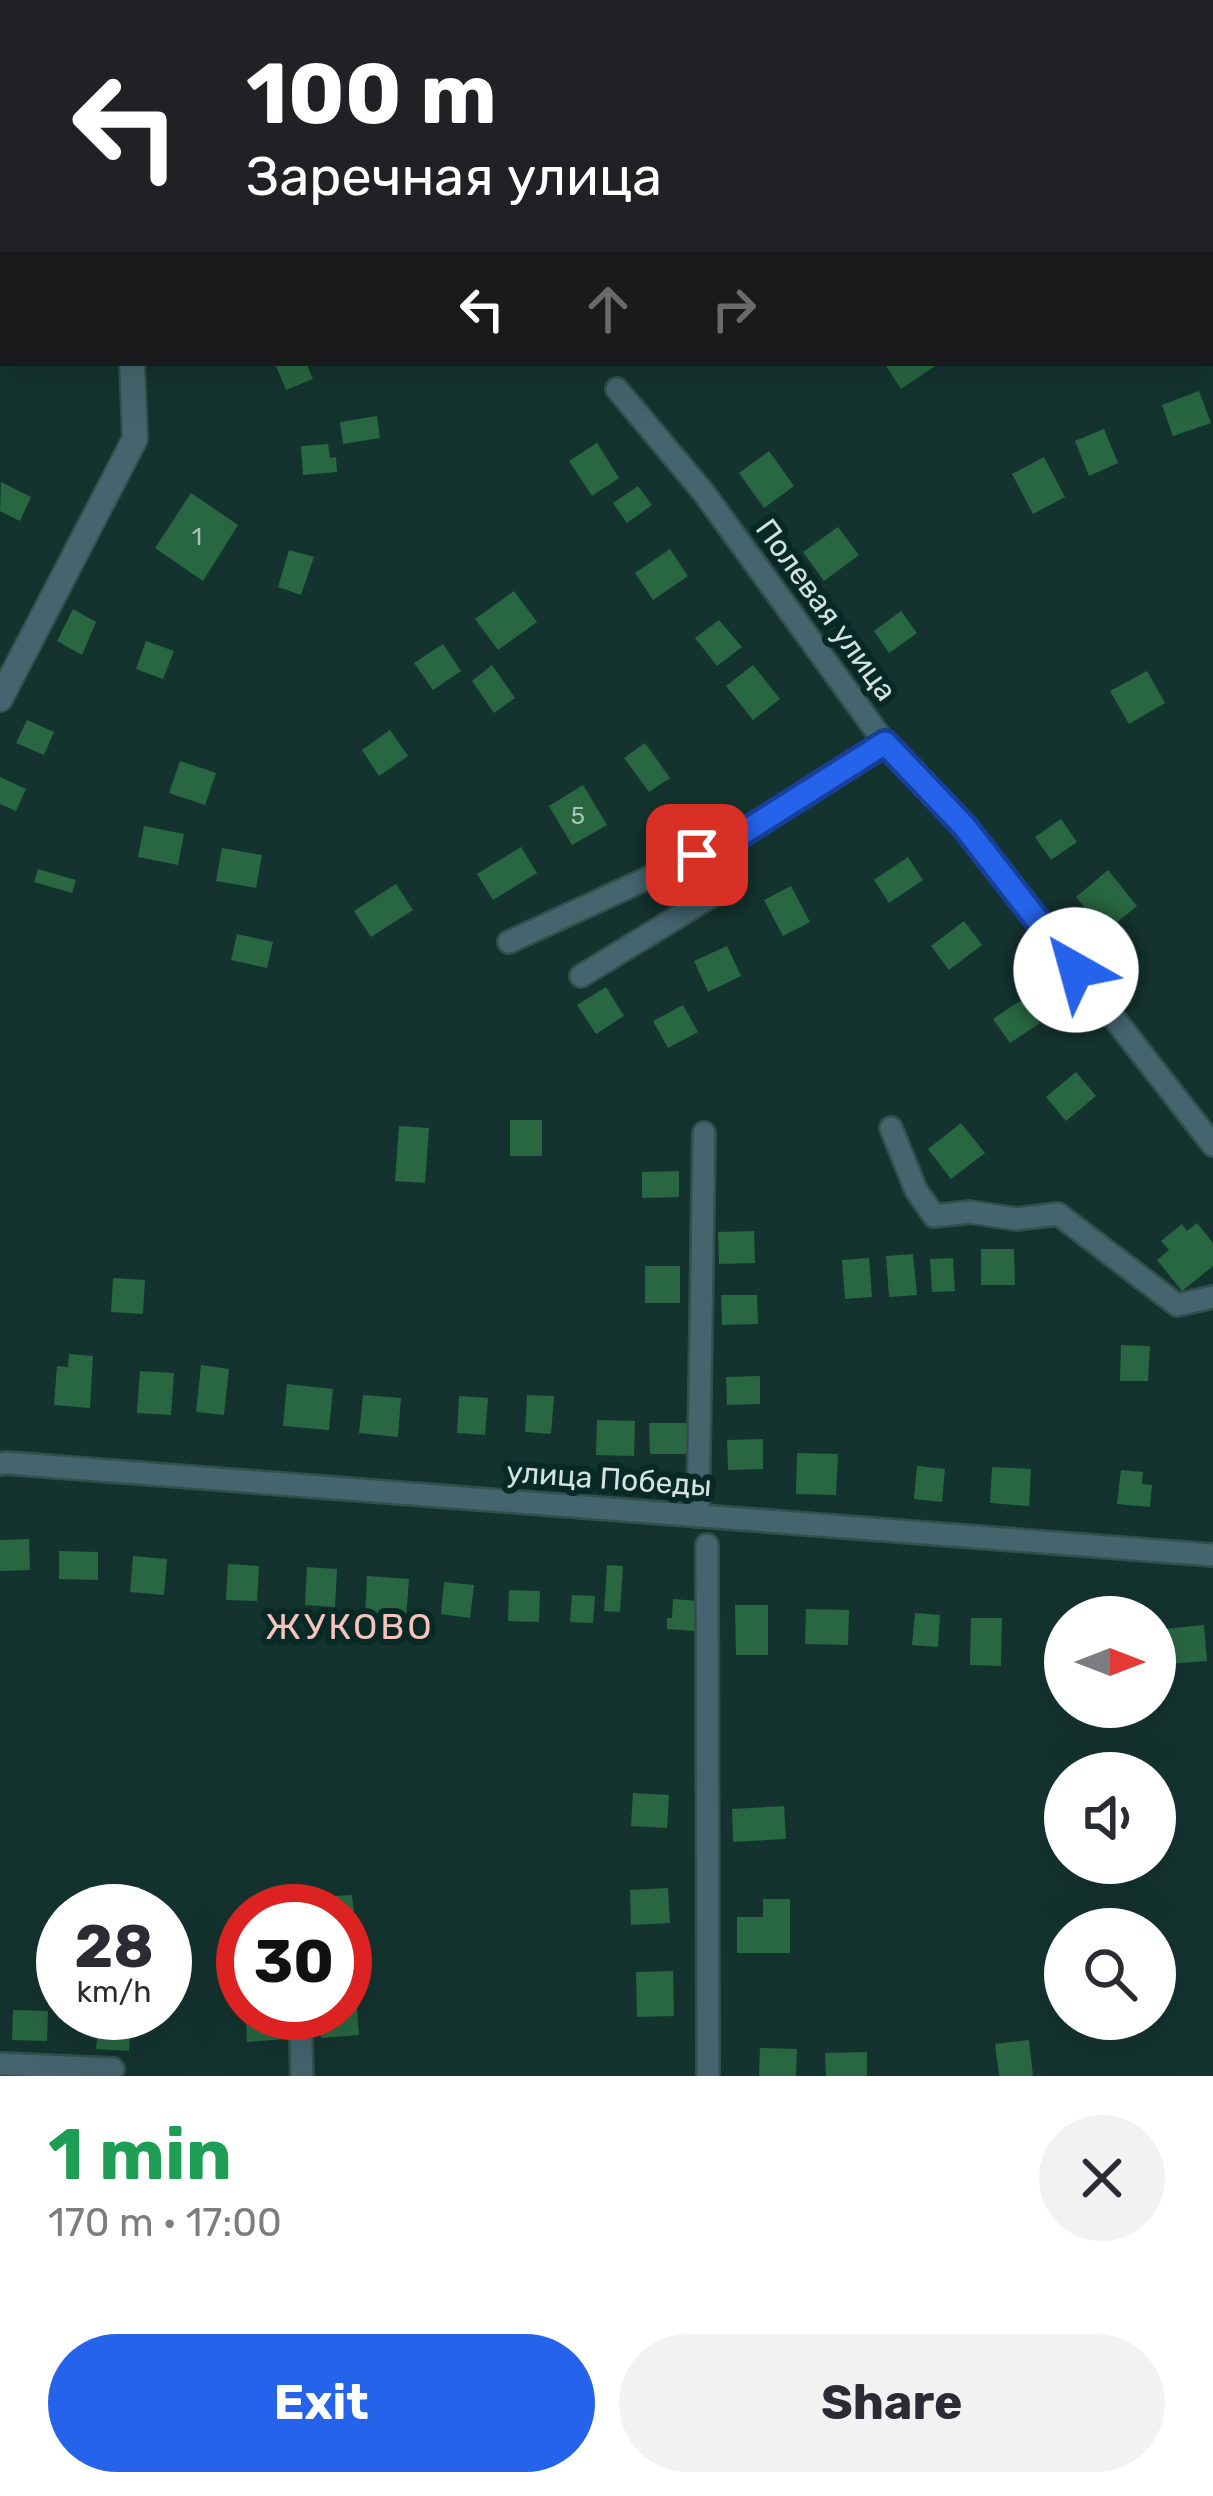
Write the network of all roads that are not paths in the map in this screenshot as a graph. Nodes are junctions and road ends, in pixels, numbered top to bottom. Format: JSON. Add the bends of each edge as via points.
{"nodes":[{"id":1,"x":132,"y":366,"type":"edge"},
{"id":2,"x":617,"y":389,"type":"dead end"},
{"id":3,"x":0,"y":699,"type":"edge"},
{"id":4,"x":885,"y":743,"type":"junction"},
{"id":5,"x":735,"y":838,"type":"junction"},
{"id":6,"x":509,"y":942,"type":"dead end"},
{"id":7,"x":581,"y":976,"type":"dead end"},
{"id":8,"x":891,"y":1128,"type":"dead end"},
{"id":9,"x":704,"y":1133,"type":"dead end"},
{"id":10,"x":1213,"y":1145,"type":"edge"},
{"id":11,"x":1213,"y":1297,"type":"edge"},
{"id":12,"x":0,"y":1464,"type":"edge"},
{"id":13,"x":698,"y":1516,"type":"junction"},
{"id":14,"x":707,"y":1545,"type":"dead end"},
{"id":15,"x":1213,"y":1555,"type":"edge"},
{"id":16,"x":301,"y":2040,"type":"edge"},
{"id":17,"x":0,"y":2064,"type":"edge"},
{"id":18,"x":113,"y":2069,"type":"dead end"},
{"id":19,"x":302,"y":2076,"type":"edge"},
{"id":20,"x":708,"y":2076,"type":"edge"}],
"edges":[{"from":1,"to":3,"type":"street","via":[[135,439]]},
{"from":2,"to":4,"type":"street","name":"Полевая улица","via":[[704,493]]},
{"from":4,"to":5,"type":"street"},
{"from":4,"to":10,"type":"street","name":"Полевая улица","via":[[964,826]]},
{"from":5,"to":6,"type":"street"},
{"from":5,"to":7,"type":"street","via":[[712,896]]},
{"from":8,"to":11,"type":"street","via":[[934,1216],[1058,1214],[1177,1305]]},
{"from":9,"to":13,"type":"street"},
{"from":12,"to":13,"type":"street","name":"улица Победы"},
{"from":13,"to":15,"type":"street","name":"улица Победы"},
{"from":14,"to":20,"type":"street"},
{"from":16,"to":19,"type":"street"},
{"from":17,"to":18,"type":"street"}]}
